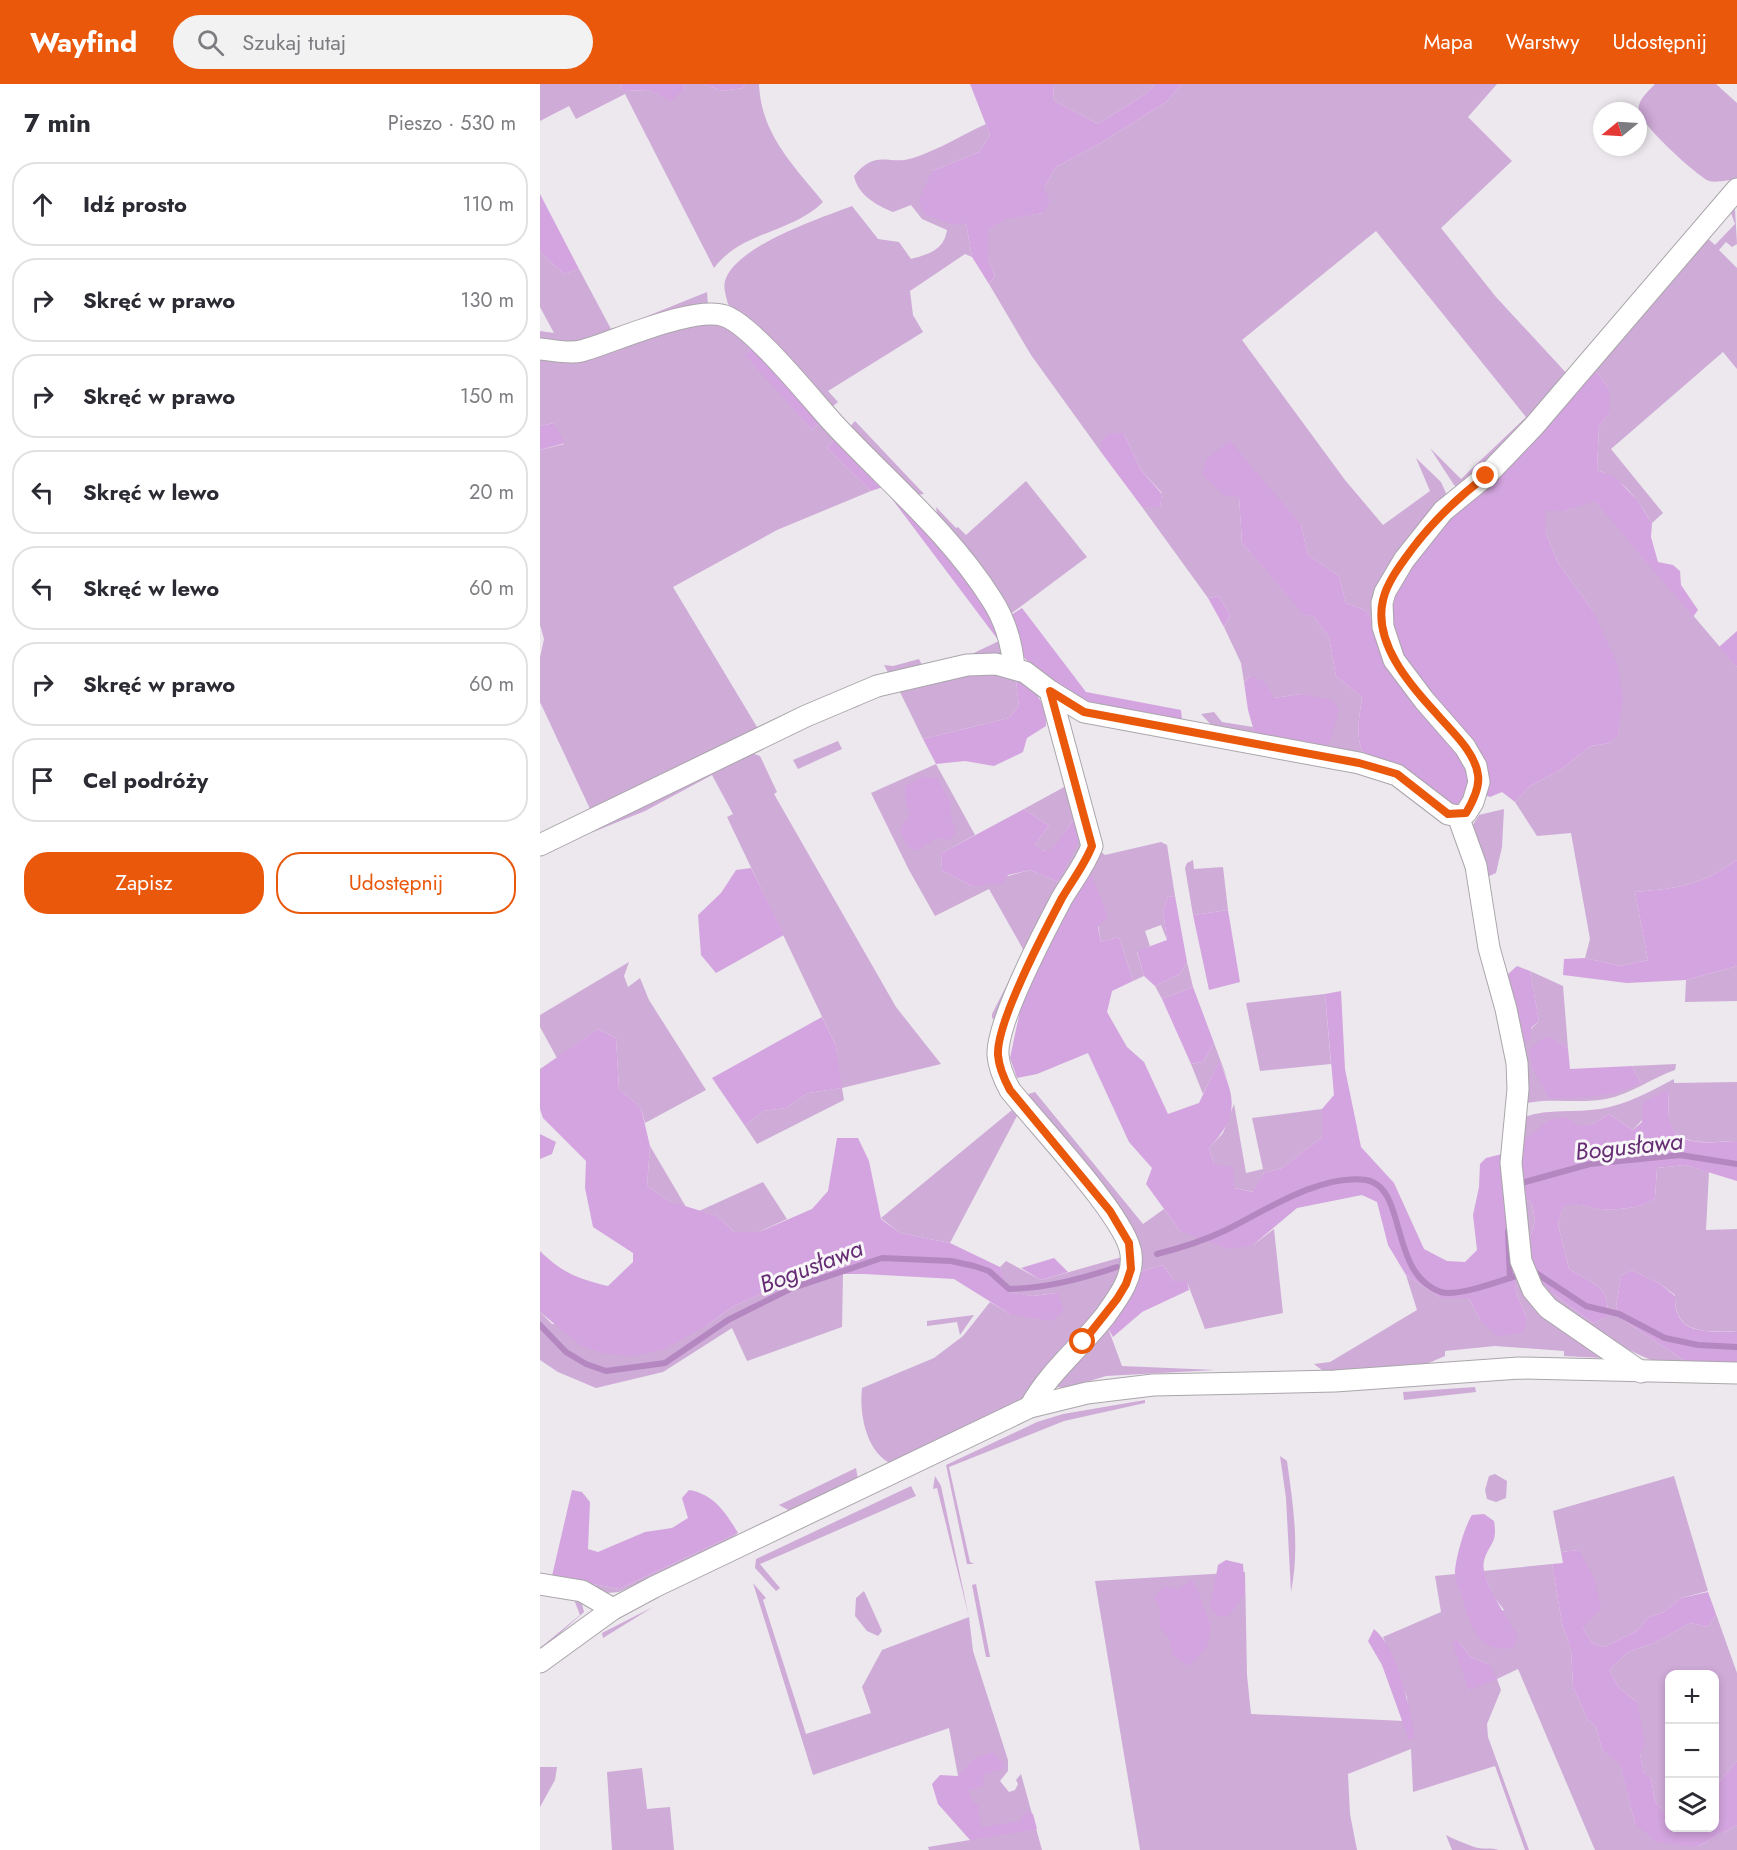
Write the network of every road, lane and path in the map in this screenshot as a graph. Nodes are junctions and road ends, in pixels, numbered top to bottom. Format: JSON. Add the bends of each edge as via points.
{"nodes":[{"id":1,"x":1737,"y":189,"type":"edge"},
{"id":2,"x":540,"y":350,"type":"edge"},
{"id":3,"x":1014,"y":668,"type":"junction"},
{"id":4,"x":1050,"y":691,"type":"junction"},
{"id":5,"x":1458,"y":816,"type":"junction"},
{"id":6,"x":540,"y":845,"type":"edge"},
{"id":7,"x":1641,"y":1372,"type":"junction"},
{"id":8,"x":1737,"y":1373,"type":"edge"},
{"id":9,"x":1030,"y":1407,"type":"junction"},
{"id":10,"x":540,"y":1584,"type":"edge"},
{"id":11,"x":613,"y":1609,"type":"junction"},
{"id":12,"x":540,"y":1662,"type":"edge"}],
"edges":[{"from":1,"to":5,"type":"street","via":[[1534,426],[1486,476],[1443,511],[1404,560],[1385,592],[1383,627],[1394,660],[1465,747],[1478,774],[1473,802],[1466,813]]},
{"from":2,"to":3,"type":"street","via":[[578,352],[694,316],[724,316],[737,322],[870,463],[926,516],[975,575],[1003,619]]},
{"from":3,"to":4,"type":"street"},
{"from":3,"to":6,"type":"street","via":[[967,665],[877,687],[806,716]]},
{"from":4,"to":5,"type":"street","via":[[1084,712],[1359,763],[1397,774],[1448,814]]},
{"from":4,"to":9,"type":"street","via":[[1092,846],[1012,1002],[999,1038],[998,1055],[1010,1090],[1122,1229],[1129,1243],[1131,1269],[1117,1299],[1042,1385]]},
{"from":5,"to":7,"type":"street","via":[[1476,866],[1489,948],[1517,1063],[1511,1163],[1521,1260],[1533,1290],[1548,1308]]},
{"from":7,"to":8,"type":"street"},
{"from":7,"to":9,"type":"street","via":[[1519,1368],[1335,1381],[1142,1386],[1088,1393]]},
{"from":9,"to":11,"type":"street"},
{"from":10,"to":11,"type":"street","via":[[582,1592]]},
{"from":11,"to":12,"type":"street"}]}
